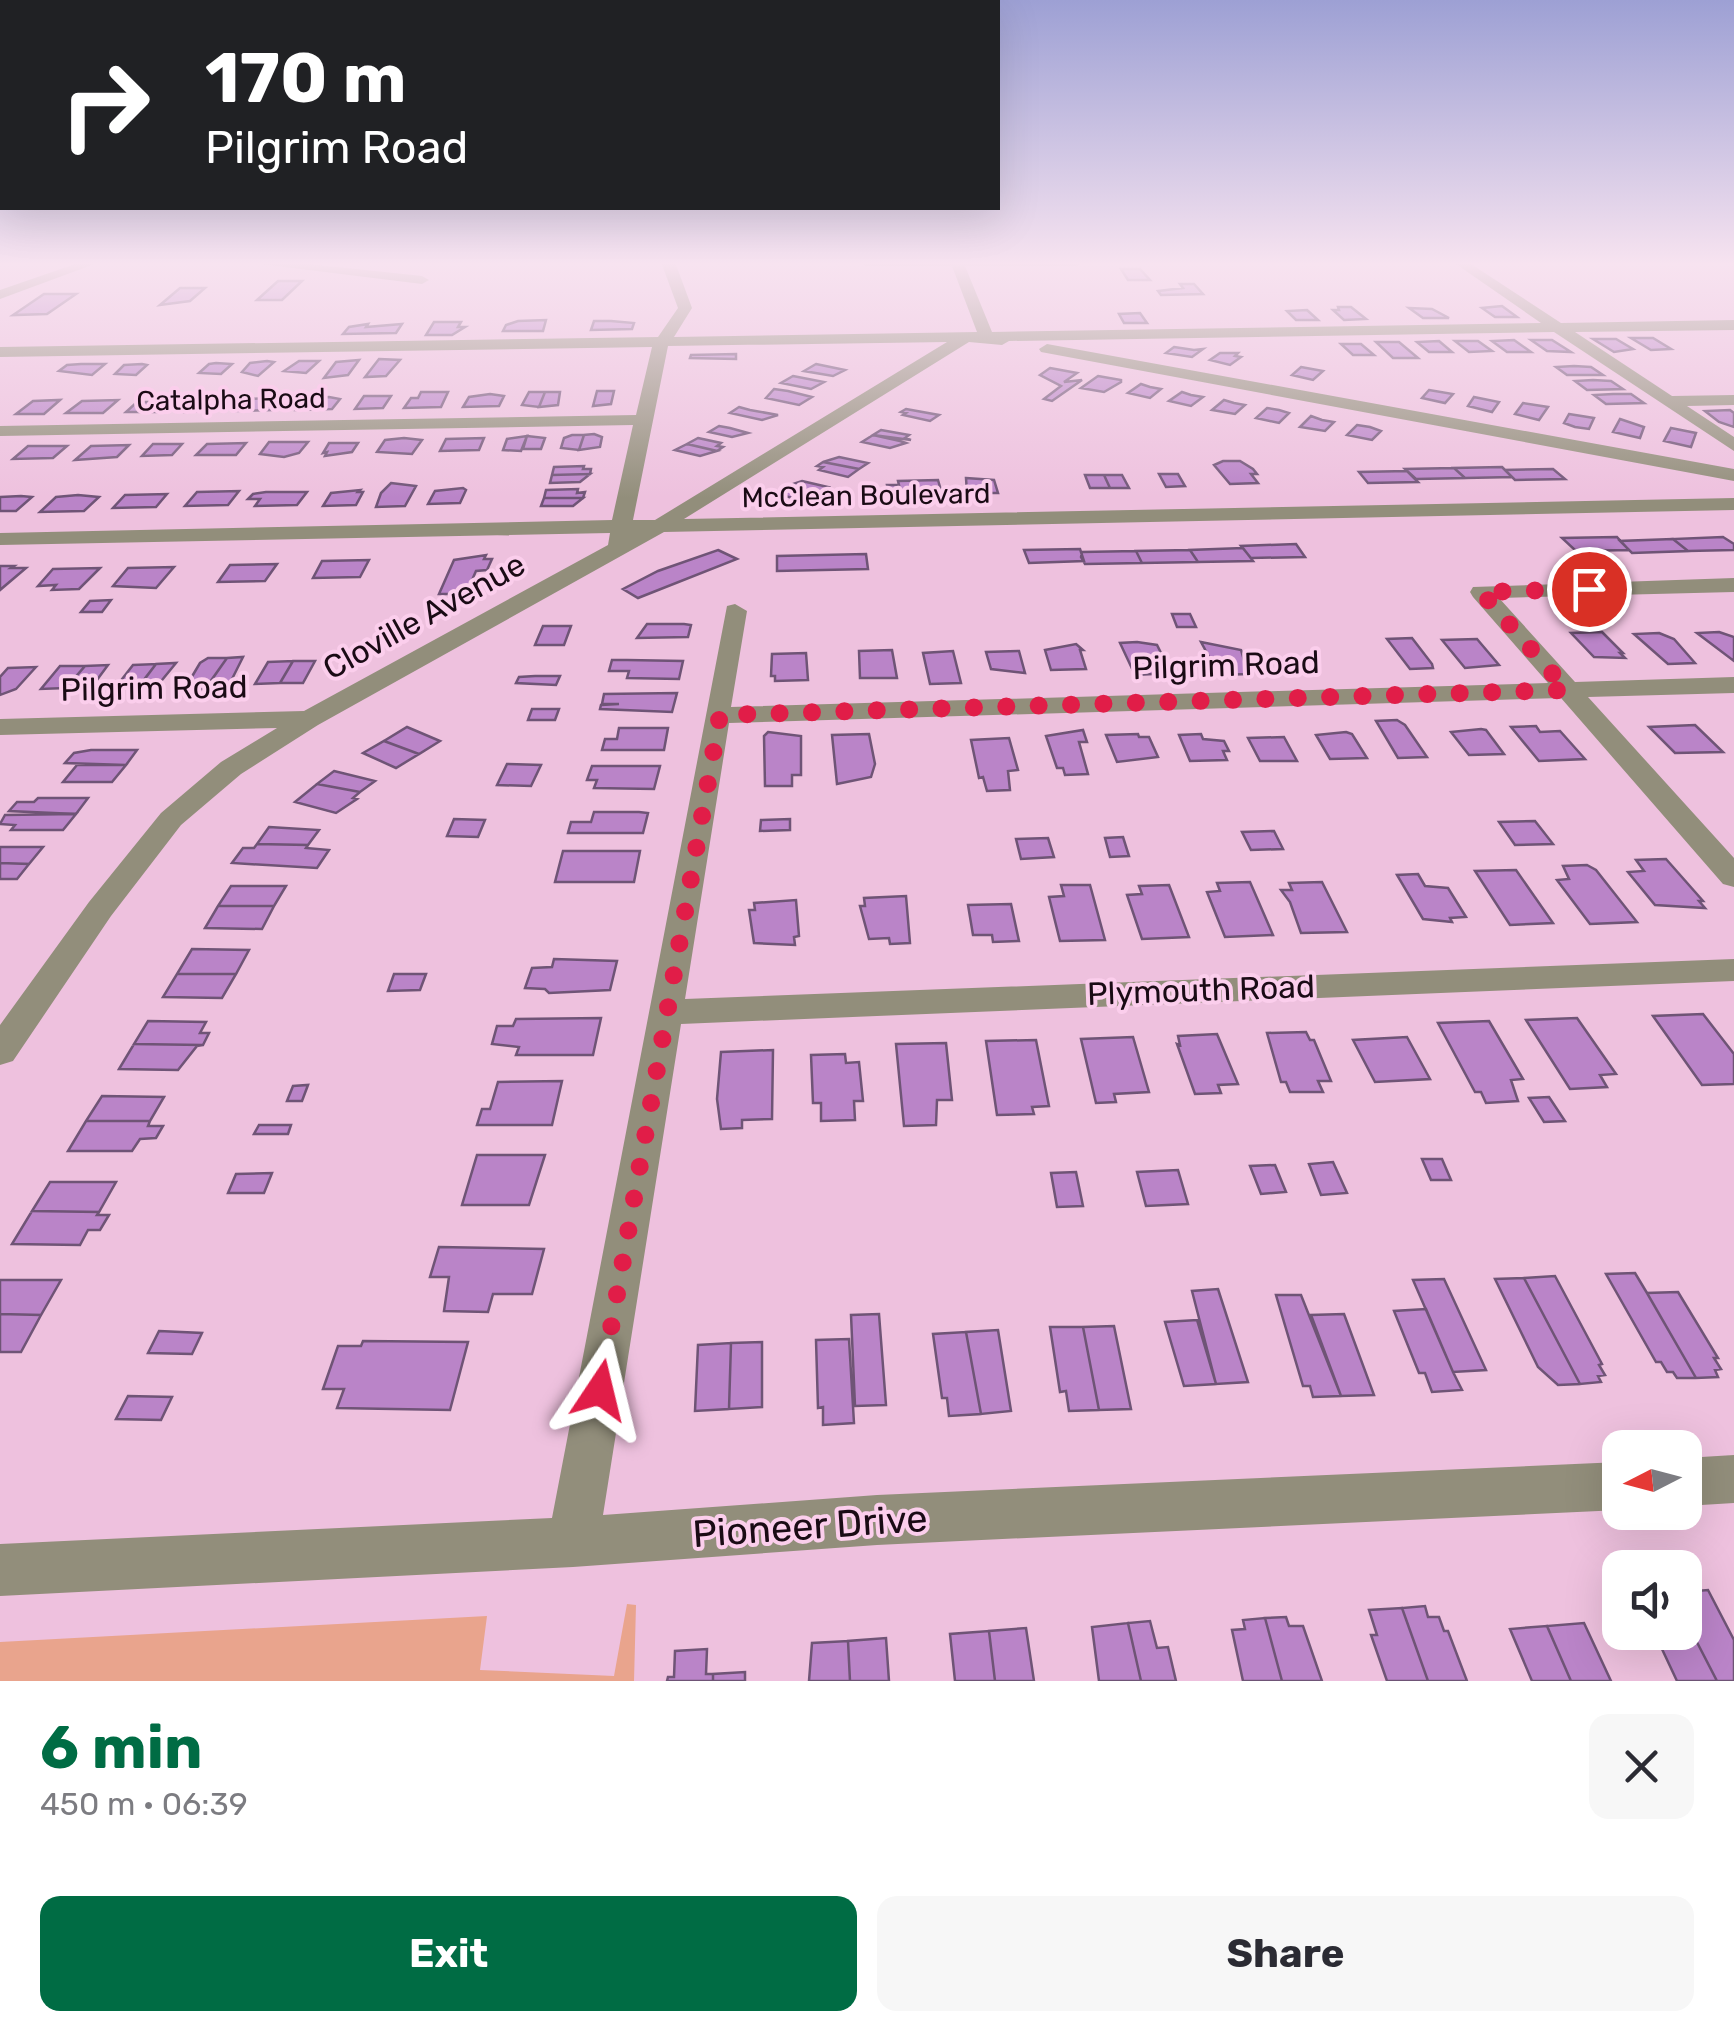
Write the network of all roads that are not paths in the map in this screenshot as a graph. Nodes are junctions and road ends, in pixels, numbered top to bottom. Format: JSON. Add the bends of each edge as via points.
{"nodes":[{"id":1,"x":759,"y":340,"type":"edge"},
{"id":2,"x":970,"y":340,"type":"edge"},
{"id":3,"x":995,"y":340,"type":"edge"},
{"id":4,"x":1577,"y":340,"type":"edge"},
{"id":5,"x":661,"y":342,"type":"junction"},
{"id":6,"x":0,"y":352,"type":"edge"},
{"id":7,"x":1734,"y":400,"type":"edge"},
{"id":8,"x":1668,"y":401,"type":"junction"},
{"id":9,"x":642,"y":420,"type":"junction"},
{"id":10,"x":0,"y":431,"type":"edge"},
{"id":11,"x":1734,"y":445,"type":"edge"},
{"id":12,"x":1734,"y":475,"type":"edge"},
{"id":13,"x":1734,"y":504,"type":"edge"},
{"id":14,"x":657,"y":526,"type":"junction"},
{"id":15,"x":619,"y":537,"type":"junction"},
{"id":16,"x":0,"y":539,"type":"edge"},
{"id":17,"x":1734,"y":585,"type":"edge"},
{"id":18,"x":735,"y":611,"type":"dead end"},
{"id":19,"x":1734,"y":685,"type":"edge"},
{"id":20,"x":1567,"y":690,"type":"junction"},
{"id":21,"x":720,"y":715,"type":"junction"},
{"id":22,"x":310,"y":719,"type":"junction"},
{"id":23,"x":0,"y":727,"type":"edge"},
{"id":24,"x":1734,"y":877,"type":"edge"},
{"id":25,"x":1734,"y":970,"type":"edge"},
{"id":26,"x":667,"y":1012,"type":"junction"},
{"id":27,"x":4,"y":1040,"type":"edge"},
{"id":28,"x":1734,"y":1479,"type":"edge"},
{"id":29,"x":1702,"y":1481,"type":"edge"},
{"id":30,"x":1602,"y":1487,"type":"edge"},
{"id":31,"x":573,"y":1542,"type":"junction"},
{"id":32,"x":0,"y":1570,"type":"edge"}],
"edges":[{"from":1,"to":5,"type":"street"},
{"from":2,"to":14,"type":"street","name":"Cloville Avenue"},
{"from":3,"to":12,"type":"street"},
{"from":4,"to":8,"type":"street"},
{"from":5,"to":6,"type":"street"},
{"from":5,"to":9,"type":"street"},
{"from":7,"to":8,"type":"street"},
{"from":8,"to":11,"type":"street"},
{"from":9,"to":10,"type":"street","name":"Catalpha Road"},
{"from":9,"to":15,"type":"street"},
{"from":13,"to":14,"type":"street","name":"McClean Boulevard"},
{"from":14,"to":15,"type":"street","name":"Cloville Avenue"},
{"from":15,"to":16,"type":"street"},
{"from":15,"to":22,"type":"street","name":"Cloville Avenue","via":[[501,616]]},
{"from":17,"to":20,"type":"street","via":[[1481,592]]},
{"from":18,"to":21,"type":"street"},
{"from":19,"to":20,"type":"street","name":"Pilgrim Road"},
{"from":20,"to":21,"type":"street","name":"Pilgrim Road"},
{"from":20,"to":24,"type":"street"},
{"from":21,"to":26,"type":"street"},
{"from":22,"to":23,"type":"street","name":"Pilgrim Road"},
{"from":22,"to":27,"type":"street","name":"Cloville Avenue","via":[[230,768],[171,819]]},
{"from":25,"to":26,"type":"street","name":"Plymouth Road"},
{"from":26,"to":31,"type":"street"},
{"from":28,"to":29,"type":"street"},
{"from":30,"to":31,"type":"street","name":"Pioneer Drive","via":[[877,1520]]},
{"from":31,"to":32,"type":"street","name":"Pioneer Drive"}]}
